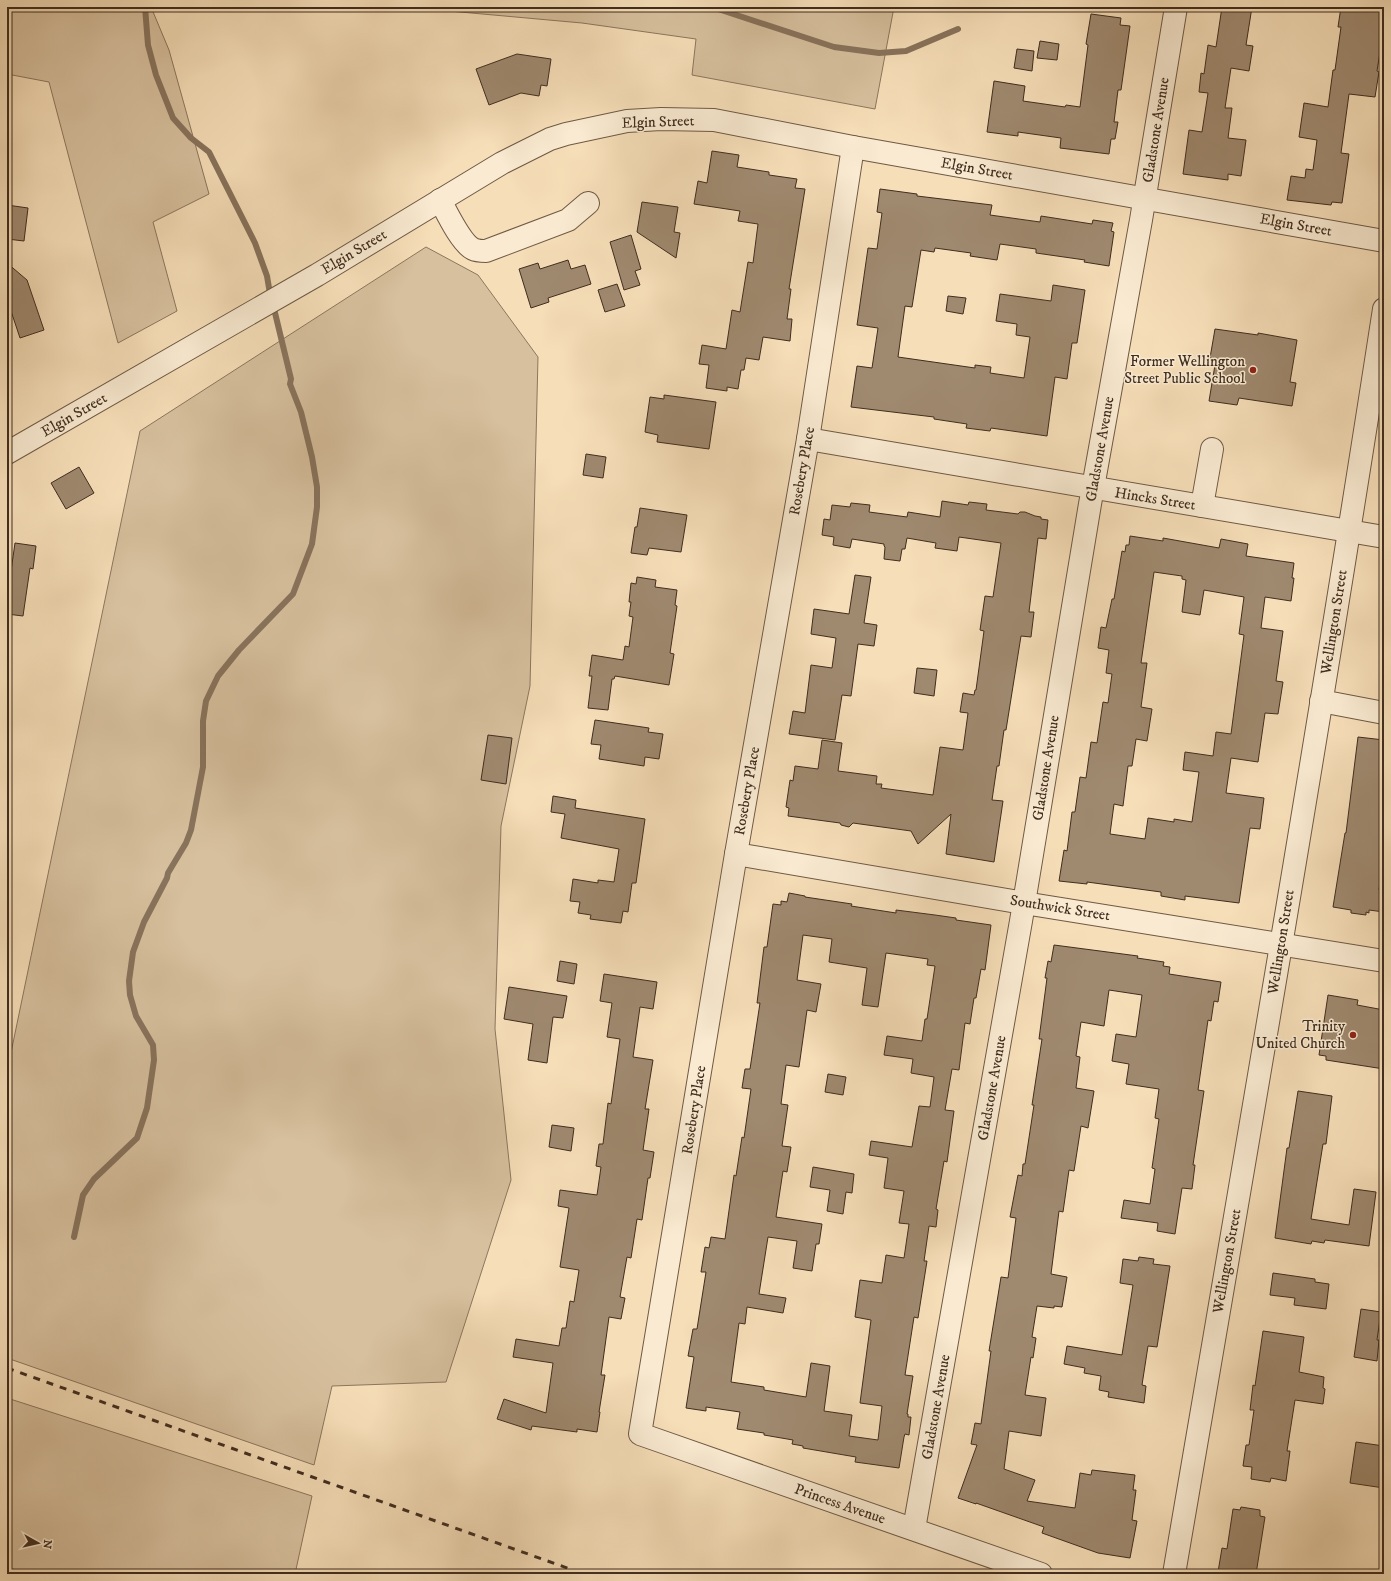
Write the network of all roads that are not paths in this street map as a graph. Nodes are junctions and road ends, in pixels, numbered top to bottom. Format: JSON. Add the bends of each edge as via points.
{"nodes":[{"id":1,"x":1176,"y":7,"type":"edge"},
{"id":2,"x":853,"y":146,"type":"junction"},
{"id":3,"x":1145,"y":198,"type":"junction"},
{"id":4,"x":440,"y":200,"type":"junction"},
{"id":5,"x":588,"y":203,"type":"dead end"},
{"id":6,"x":1384,"y":241,"type":"edge"},
{"id":7,"x":1384,"y":309,"type":"edge"},
{"id":8,"x":808,"y":439,"type":"junction"},
{"id":9,"x":1212,"y":449,"type":"dead end"},
{"id":10,"x":7,"y":453,"type":"edge"},
{"id":11,"x":1093,"y":488,"type":"junction"},
{"id":12,"x":1202,"y":506,"type":"junction"},
{"id":13,"x":1349,"y":531,"type":"junction"},
{"id":14,"x":1384,"y":537,"type":"edge"},
{"id":15,"x":1321,"y":702,"type":"junction"},
{"id":16,"x":1384,"y":713,"type":"edge"},
{"id":17,"x":736,"y":854,"type":"junction"},
{"id":18,"x":1024,"y":903,"type":"junction"},
{"id":19,"x":1281,"y":944,"type":"junction"},
{"id":20,"x":1384,"y":961,"type":"edge"},
{"id":21,"x":640,"y":1434,"type":"joint"},
{"id":22,"x":914,"y":1529,"type":"junction"},
{"id":23,"x":1041,"y":1574,"type":"edge"},
{"id":24,"x":1174,"y":1574,"type":"edge"}],
"edges":[{"from":1,"to":3,"type":"street","name":"Gladstone Avenue"},
{"from":2,"to":3,"type":"street","name":"Elgin Street"},
{"from":2,"to":4,"type":"street","name":"Elgin Street","via":[[714,120],[627,121],[550,139],[502,163]]},
{"from":2,"to":8,"type":"street","name":"Rosebery Place"},
{"from":3,"to":6,"type":"street","name":"Elgin Street"},
{"from":3,"to":11,"type":"street","name":"Gladstone Avenue"},
{"from":4,"to":5,"type":"street","via":[[467,245],[475,250],[486,251],[568,220]]},
{"from":4,"to":10,"type":"street","name":"Elgin Street","via":[[317,275]]},
{"from":7,"to":13,"type":"street","name":"Wellington Street"},
{"from":8,"to":11,"type":"street","name":"Hincks Street"},
{"from":8,"to":17,"type":"street","name":"Rosebery Place"},
{"from":9,"to":12,"type":"street"},
{"from":11,"to":12,"type":"street","name":"Hincks Street"},
{"from":11,"to":18,"type":"street","name":"Gladstone Avenue"},
{"from":12,"to":13,"type":"street","name":"Hincks Street"},
{"from":13,"to":14,"type":"street","name":"Hincks Street"},
{"from":13,"to":15,"type":"street","name":"Wellington Street"},
{"from":15,"to":16,"type":"street"},
{"from":15,"to":19,"type":"street","name":"Wellington Street"},
{"from":17,"to":18,"type":"street","name":"Southwick Street"},
{"from":17,"to":21,"type":"street","name":"Rosebery Place"},
{"from":18,"to":19,"type":"street","name":"Southwick Street"},
{"from":18,"to":22,"type":"street","name":"Gladstone Avenue"},
{"from":19,"to":20,"type":"street","name":"Southwick Street"},
{"from":19,"to":24,"type":"street","name":"Wellington Street"},
{"from":21,"to":22,"type":"street","name":"Princess Avenue"},
{"from":22,"to":23,"type":"street","name":"Princess Avenue"}]}
